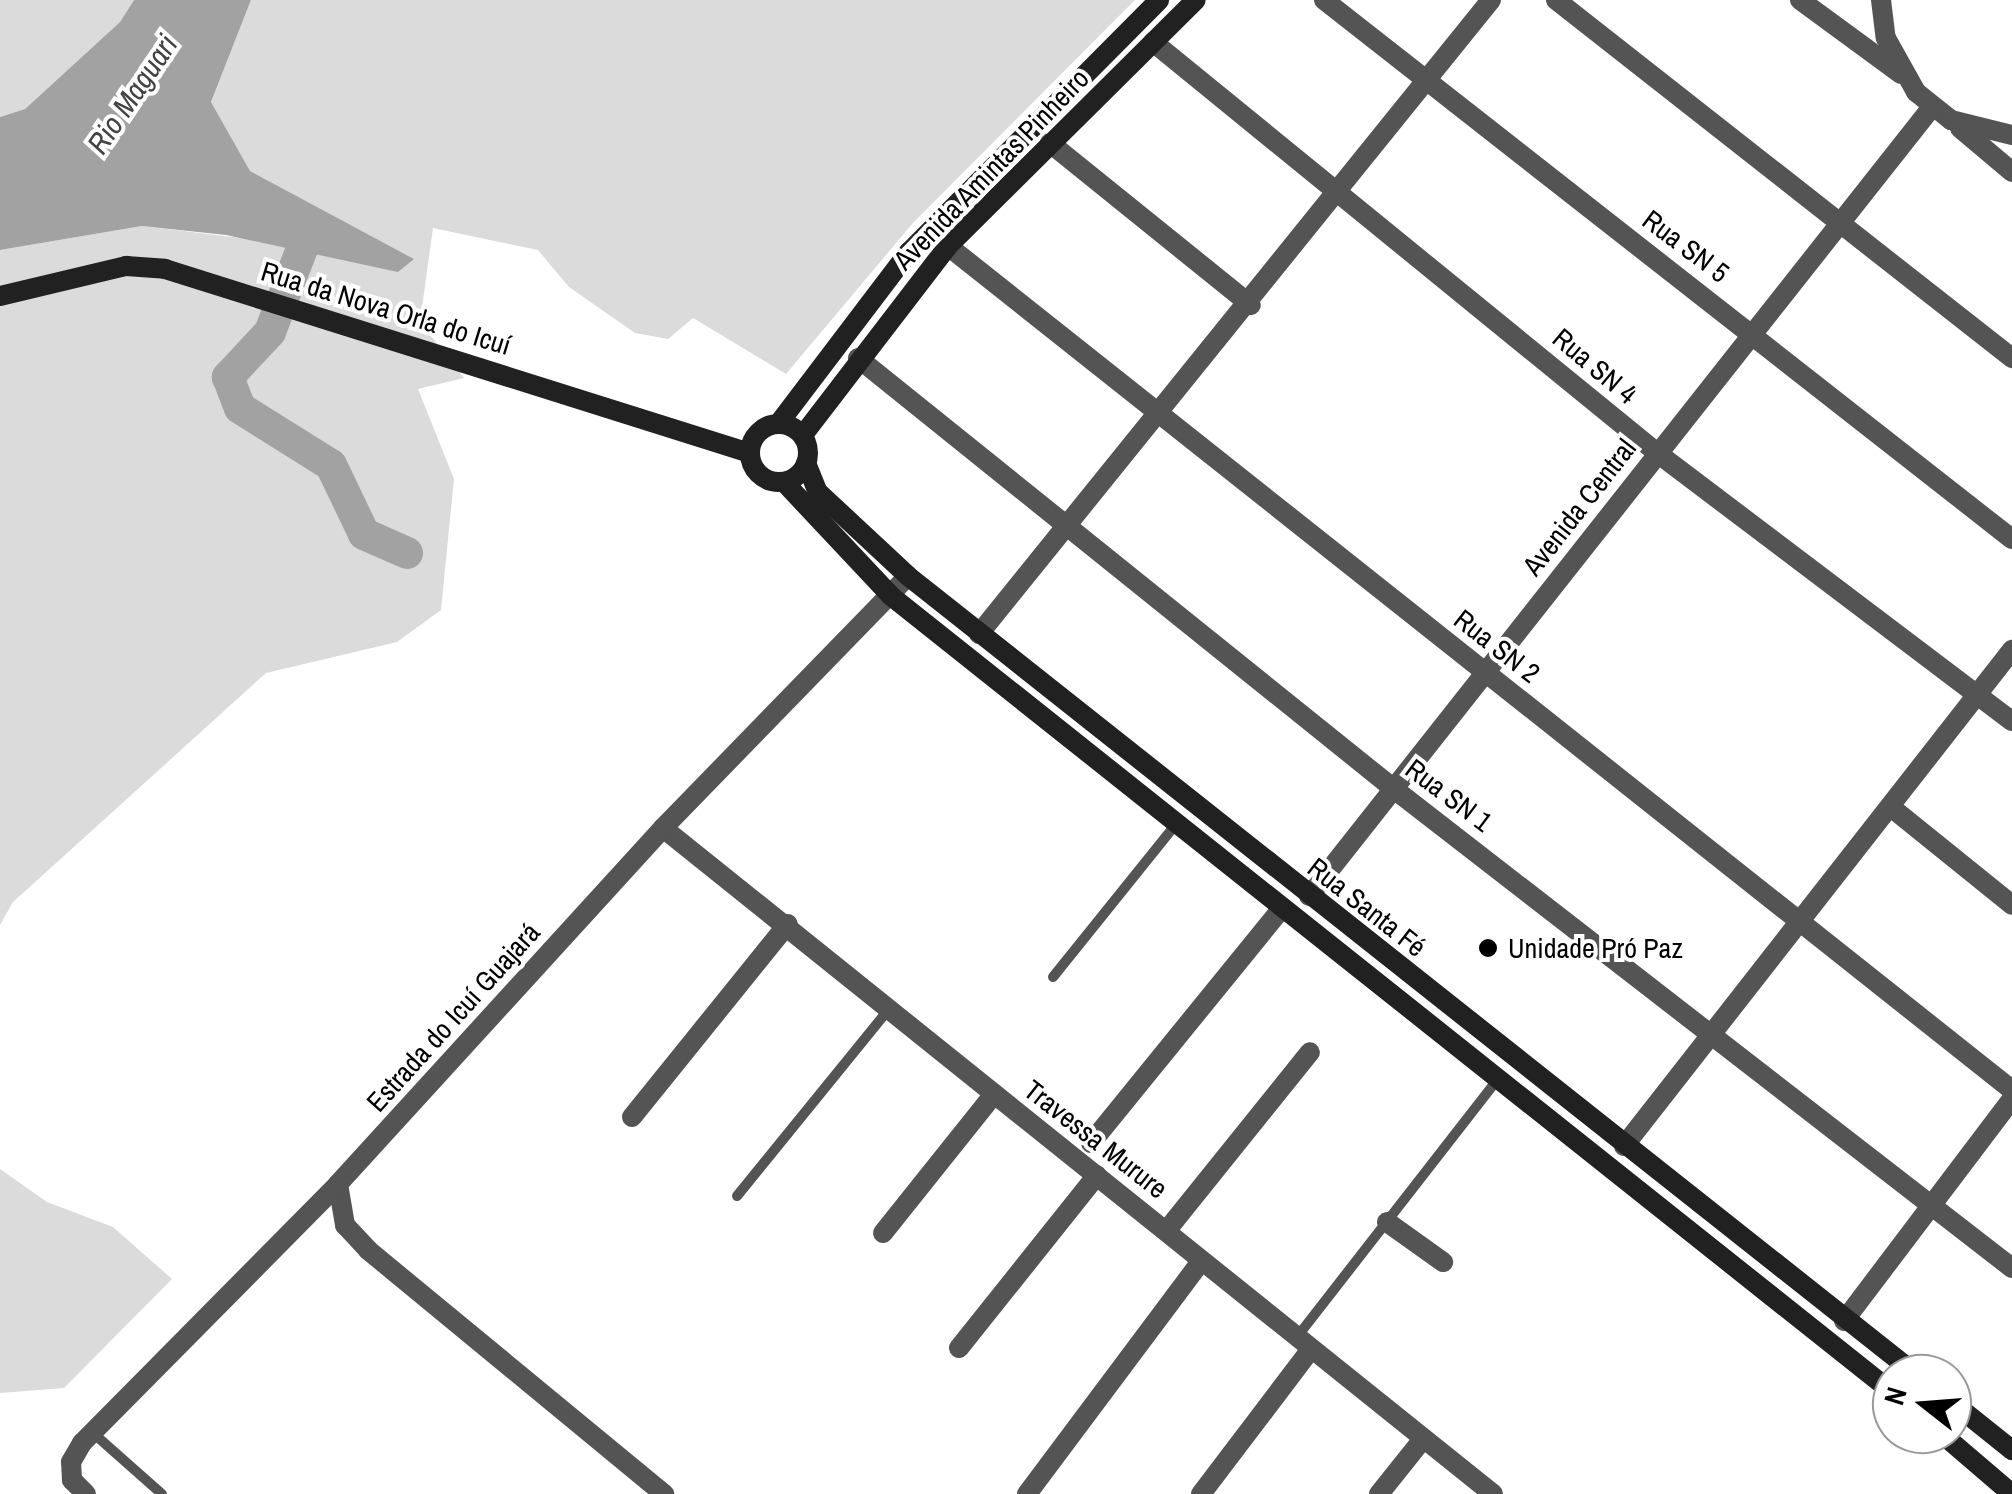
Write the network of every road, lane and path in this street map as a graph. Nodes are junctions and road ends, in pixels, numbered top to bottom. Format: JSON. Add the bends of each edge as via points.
{"nodes":[{"id":1,"x":1159,"y":0,"type":"edge"},
{"id":2,"x":1196,"y":0,"type":"edge"},
{"id":3,"x":1324,"y":0,"type":"edge"},
{"id":4,"x":1491,"y":0,"type":"edge"},
{"id":5,"x":1556,"y":0,"type":"edge"},
{"id":6,"x":1800,"y":0,"type":"edge"},
{"id":7,"x":1881,"y":0,"type":"edge"},
{"id":8,"x":1152,"y":42,"type":"junction"},
{"id":9,"x":1903,"y":76,"type":"junction"},
{"id":10,"x":1425,"y":84,"type":"junction"},
{"id":11,"x":1932,"y":107,"type":"junction"},
{"id":12,"x":1951,"y":120,"type":"junction"},
{"id":13,"x":2012,"y":135,"type":"edge"},
{"id":14,"x":1050,"y":143,"type":"junction"},
{"id":15,"x":2012,"y":172,"type":"edge"},
{"id":16,"x":1340,"y":191,"type":"junction"},
{"id":17,"x":1840,"y":224,"type":"junction"},
{"id":18,"x":948,"y":246,"type":"junction"},
{"id":19,"x":0,"y":296,"type":"edge"},
{"id":20,"x":1251,"y":305,"type":"junction"},
{"id":21,"x":1754,"y":332,"type":"junction"},
{"id":22,"x":858,"y":358,"type":"junction"},
{"id":23,"x":2012,"y":358,"type":"edge"},
{"id":24,"x":1160,"y":417,"type":"junction"},
{"id":25,"x":779,"y":423,"type":"junction"},
{"id":26,"x":803,"y":436,"type":"junction"},
{"id":27,"x":1656,"y":452,"type":"junction"},
{"id":28,"x":750,"y":453,"type":"junction"},
{"id":29,"x":806,"y":463,"type":"junction"},
{"id":30,"x":784,"y":482,"type":"junction"},
{"id":31,"x":1070,"y":528,"type":"junction"},
{"id":32,"x":2012,"y":539,"type":"edge"},
{"id":33,"x":908,"y":576,"type":"junction"},
{"id":34,"x":891,"y":596,"type":"junction"},
{"id":35,"x":979,"y":634,"type":"junction"},
{"id":36,"x":2012,"y":650,"type":"edge"},
{"id":37,"x":1484,"y":672,"type":"junction"},
{"id":38,"x":1976,"y":694,"type":"junction"},
{"id":39,"x":2012,"y":722,"type":"edge"},
{"id":40,"x":1135,"y":761,"type":"junction"},
{"id":41,"x":1118,"y":780,"type":"junction"},
{"id":42,"x":1394,"y":789,"type":"junction"},
{"id":43,"x":1892,"y":808,"type":"junction"},
{"id":44,"x":1175,"y":825,"type":"junction"},
{"id":45,"x":663,"y":828,"type":"junction"},
{"id":46,"x":1309,"y":896,"type":"junction"},
{"id":47,"x":2012,"y":905,"type":"edge"},
{"id":48,"x":1281,"y":909,"type":"junction"},
{"id":49,"x":1801,"y":921,"type":"junction"},
{"id":50,"x":788,"y":924,"type":"junction"},
{"id":51,"x":1053,"y":977,"type":"dead end"},
{"id":52,"x":888,"y":1010,"type":"junction"},
{"id":53,"x":1712,"y":1034,"type":"junction"},
{"id":54,"x":1310,"y":1052,"type":"dead end"},
{"id":55,"x":1498,"y":1079,"type":"junction"},
{"id":56,"x":2012,"y":1090,"type":"edge"},
{"id":57,"x":994,"y":1094,"type":"junction"},
{"id":58,"x":2012,"y":1099,"type":"edge"},
{"id":59,"x":632,"y":1117,"type":"dead end"},
{"id":60,"x":1091,"y":1143,"type":"dead end"},
{"id":61,"x":1624,"y":1146,"type":"junction"},
{"id":62,"x":1097,"y":1175,"type":"junction"},
{"id":63,"x":338,"y":1184,"type":"junction"},
{"id":64,"x":737,"y":1196,"type":"dead end"},
{"id":65,"x":1932,"y":1205,"type":"junction"},
{"id":66,"x":1386,"y":1222,"type":"junction"},
{"id":67,"x":1167,"y":1230,"type":"junction"},
{"id":68,"x":883,"y":1232,"type":"dead end"},
{"id":69,"x":1443,"y":1262,"type":"dead end"},
{"id":70,"x":1200,"y":1264,"type":"junction"},
{"id":71,"x":2012,"y":1268,"type":"edge"},
{"id":72,"x":1844,"y":1321,"type":"junction"},
{"id":73,"x":1304,"y":1343,"type":"junction"},
{"id":74,"x":959,"y":1348,"type":"dead end"},
{"id":75,"x":1889,"y":1354,"type":"edge"},
{"id":76,"x":1872,"y":1376,"type":"edge"},
{"id":77,"x":1972,"y":1418,"type":"edge"},
{"id":78,"x":92,"y":1434,"type":"junction"},
{"id":79,"x":1423,"y":1439,"type":"junction"},
{"id":80,"x":2012,"y":1450,"type":"edge"},
{"id":81,"x":1963,"y":1454,"type":"edge"},
{"id":82,"x":79,"y":1487,"type":"edge"},
{"id":83,"x":2004,"y":1492,"type":"edge"},
{"id":84,"x":162,"y":1494,"type":"edge"},
{"id":85,"x":664,"y":1494,"type":"edge"},
{"id":86,"x":1027,"y":1494,"type":"edge"},
{"id":87,"x":1201,"y":1494,"type":"edge"},
{"id":88,"x":1379,"y":1494,"type":"edge"},
{"id":89,"x":1493,"y":1494,"type":"edge"}],
"edges":[{"from":1,"to":25,"type":"street","name":"Avenida Amintas Pinheiro","via":[[908,252]]},
{"from":2,"to":8,"type":"street","name":"Avenida Amintas Pinheiro"},
{"from":3,"to":10,"type":"street","name":"Rua SN 5"},
{"from":4,"to":10,"type":"street"},
{"from":5,"to":17,"type":"street"},
{"from":6,"to":9,"type":"street"},
{"from":7,"to":9,"type":"street","via":[[1886,38]]},
{"from":8,"to":14,"type":"street","name":"Avenida Amintas Pinheiro"},
{"from":8,"to":16,"type":"street","name":"Rua SN 4"},
{"from":9,"to":11,"type":"street"},
{"from":10,"to":16,"type":"street"},
{"from":10,"to":21,"type":"street","name":"Rua SN 5"},
{"from":11,"to":12,"type":"street"},
{"from":11,"to":17,"type":"street","name":"Avenida Central"},
{"from":12,"to":13,"type":"street"},
{"from":12,"to":15,"type":"street"},
{"from":14,"to":18,"type":"street","name":"Avenida Amintas Pinheiro"},
{"from":14,"to":20,"type":"street"},
{"from":16,"to":20,"type":"street"},
{"from":16,"to":27,"type":"street","name":"Rua SN 4"},
{"from":17,"to":21,"type":"street","name":"Avenida Central"},
{"from":17,"to":23,"type":"street"},
{"from":18,"to":22,"type":"street","name":"Avenida Amintas Pinheiro"},
{"from":18,"to":24,"type":"street","name":"Rua SN 2"},
{"from":19,"to":28,"type":"street","name":"Rua da Nova Orla do Icuí","via":[[113,268],[165,270]]},
{"from":20,"to":24,"type":"street"},
{"from":21,"to":27,"type":"street","name":"Avenida Central"},
{"from":21,"to":32,"type":"street","name":"Rua SN 5"},
{"from":22,"to":26,"type":"street","name":"Avenida Amintas Pinheiro"},
{"from":22,"to":31,"type":"street","name":"Rua SN 1"},
{"from":24,"to":31,"type":"street"},
{"from":24,"to":37,"type":"street","name":"Rua SN 2"},
{"from":25,"to":26,"type":"street"},
{"from":25,"to":28,"type":"street","via":[[755,436]]},
{"from":26,"to":29,"type":"street"},
{"from":27,"to":37,"type":"street","name":"Avenida Central"},
{"from":27,"to":38,"type":"street","name":"Rua SN 4"},
{"from":28,"to":30,"type":"street","via":[[764,478]]},
{"from":29,"to":30,"type":"street"},
{"from":29,"to":33,"type":"street","name":"Rua Santa Fé","via":[[818,492]]},
{"from":30,"to":34,"type":"street","name":"Rua Santa Fé"},
{"from":31,"to":35,"type":"street"},
{"from":31,"to":42,"type":"street","name":"Rua SN 1"},
{"from":33,"to":34,"type":"street","name":"Estrada do Icuí Guajará"},
{"from":33,"to":35,"type":"street","name":"Rua Santa Fé"},
{"from":34,"to":41,"type":"street","name":"Rua Santa Fé"},
{"from":34,"to":45,"type":"street","name":"Estrada do Icuí Guajará"},
{"from":35,"to":40,"type":"street","name":"Rua Santa Fé"},
{"from":36,"to":38,"type":"street"},
{"from":37,"to":42,"type":"street","name":"Avenida Central"},
{"from":37,"to":49,"type":"street","name":"Rua SN 2"},
{"from":38,"to":39,"type":"street","name":"Rua SN 4"},
{"from":38,"to":43,"type":"street"},
{"from":40,"to":41,"type":"street"},
{"from":40,"to":46,"type":"street","name":"Rua Santa Fé"},
{"from":41,"to":44,"type":"street","name":"Rua Santa Fé"},
{"from":42,"to":46,"type":"street","name":"Avenida Central"},
{"from":42,"to":53,"type":"street","name":"Rua SN 1"},
{"from":43,"to":47,"type":"street"},
{"from":43,"to":49,"type":"street"},
{"from":44,"to":48,"type":"street","name":"Rua Santa Fé"},
{"from":44,"to":51,"type":"lane"},
{"from":45,"to":50,"type":"street","name":"Travessa Murure"},
{"from":45,"to":63,"type":"street","name":"Estrada do Icuí Guajará"},
{"from":46,"to":61,"type":"street","name":"Rua Santa Fé"},
{"from":48,"to":55,"type":"street","name":"Rua Santa Fé"},
{"from":48,"to":60,"type":"street"},
{"from":49,"to":53,"type":"street"},
{"from":49,"to":56,"type":"street","name":"Rua SN 2"},
{"from":50,"to":52,"type":"street","name":"Travessa Murure"},
{"from":50,"to":59,"type":"street"},
{"from":52,"to":57,"type":"street","name":"Travessa Murure"},
{"from":52,"to":64,"type":"lane"},
{"from":53,"to":61,"type":"street"},
{"from":53,"to":65,"type":"street","name":"Rua SN 1"},
{"from":54,"to":67,"type":"street"},
{"from":55,"to":66,"type":"lane"},
{"from":55,"to":76,"type":"street","name":"Rua Santa Fé"},
{"from":57,"to":62,"type":"street","name":"Travessa Murure"},
{"from":57,"to":68,"type":"street"},
{"from":58,"to":65,"type":"street"},
{"from":61,"to":72,"type":"street","name":"Rua Santa Fé"},
{"from":62,"to":67,"type":"street","name":"Travessa Murure"},
{"from":62,"to":74,"type":"street"},
{"from":63,"to":78,"type":"street","name":"Estrada do Icuí Guajará"},
{"from":63,"to":85,"type":"street","via":[[345,1225],[368,1250]]},
{"from":65,"to":71,"type":"street","name":"Rua SN 1"},
{"from":65,"to":72,"type":"street"},
{"from":66,"to":69,"type":"street"},
{"from":66,"to":73,"type":"lane"},
{"from":67,"to":70,"type":"street","name":"Travessa Murure"},
{"from":70,"to":73,"type":"street","name":"Travessa Murure"},
{"from":70,"to":86,"type":"street"},
{"from":72,"to":75,"type":"street","name":"Rua Santa Fé"},
{"from":73,"to":79,"type":"street","name":"Travessa Murure"},
{"from":73,"to":87,"type":"street"},
{"from":77,"to":80,"type":"street"},
{"from":78,"to":82,"type":"street","name":"Estrada do Icuí Guajará","via":[[71,1462]]},
{"from":78,"to":84,"type":"lane"},
{"from":79,"to":88,"type":"street"},
{"from":79,"to":89,"type":"street","name":"Travessa Murure"},
{"from":81,"to":83,"type":"street"}]}
